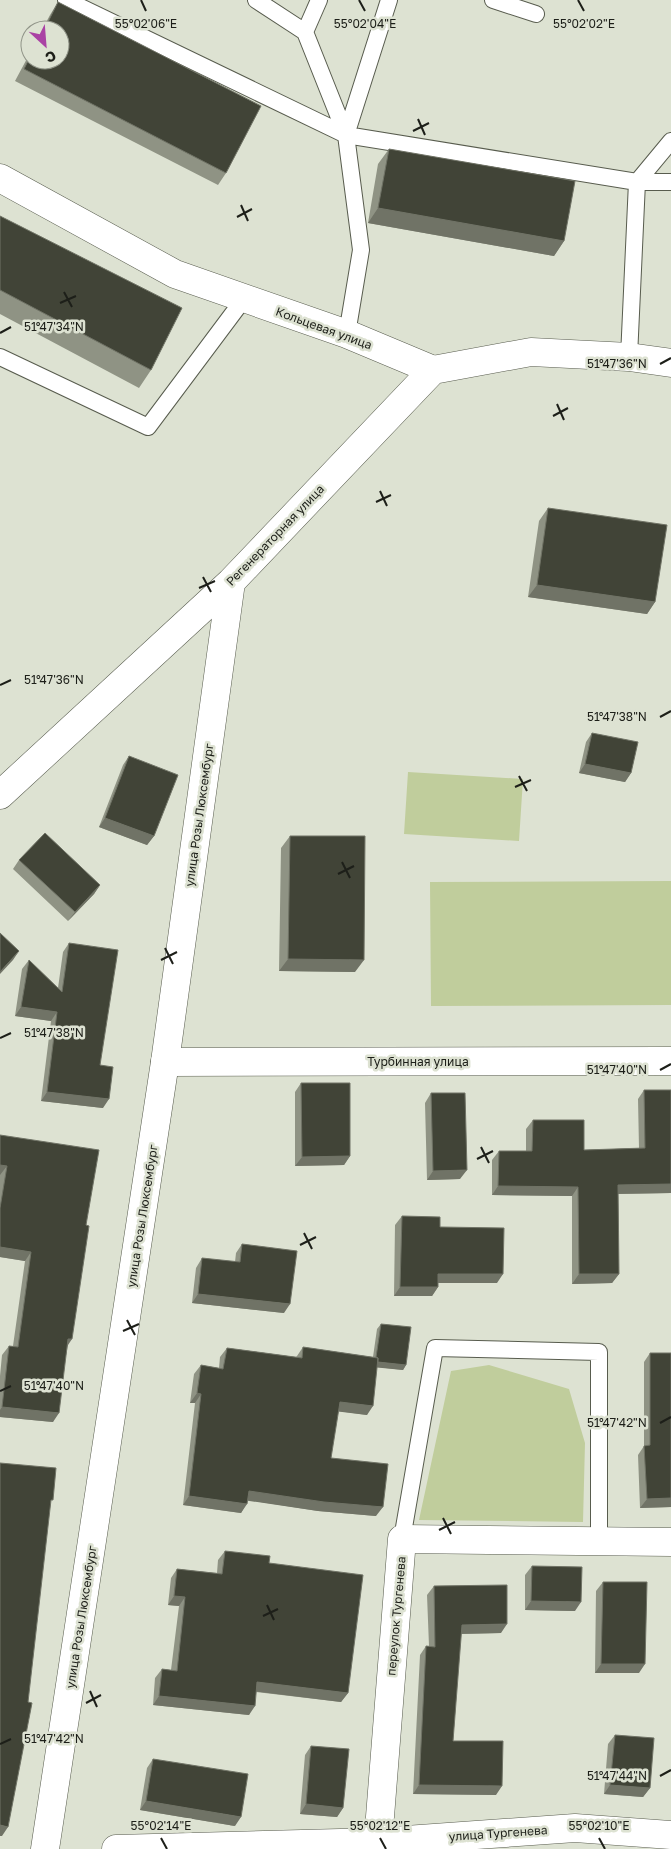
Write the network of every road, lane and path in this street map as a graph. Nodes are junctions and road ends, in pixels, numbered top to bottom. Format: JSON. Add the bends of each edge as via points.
{"nodes":[{"id":1,"x":66,"y":0,"type":"edge"},
{"id":2,"x":256,"y":0,"type":"edge"},
{"id":3,"x":319,"y":0,"type":"edge"},
{"id":4,"x":389,"y":0,"type":"edge"},
{"id":5,"x":493,"y":0,"type":"edge"},
{"id":6,"x":536,"y":14,"type":"dead end"},
{"id":7,"x":305,"y":32,"type":"junction"},
{"id":8,"x":346,"y":136,"type":"junction"},
{"id":9,"x":671,"y":140,"type":"edge"},
{"id":10,"x":0,"y":178,"type":"edge"},
{"id":11,"x":636,"y":182,"type":"junction"},
{"id":12,"x":671,"y":182,"type":"edge"},
{"id":13,"x":243,"y":300,"type":"junction"},
{"id":14,"x":347,"y":334,"type":"junction"},
{"id":15,"x":0,"y":357,"type":"edge"},
{"id":16,"x":629,"y":357,"type":"junction"},
{"id":17,"x":671,"y":363,"type":"edge"},
{"id":18,"x":433,"y":370,"type":"junction"},
{"id":19,"x":231,"y":582,"type":"junction"},
{"id":20,"x":0,"y":795,"type":"edge"},
{"id":21,"x":671,"y":1061,"type":"edge"},
{"id":22,"x":165,"y":1062,"type":"junction"},
{"id":23,"x":402,"y":1539,"type":"junction"},
{"id":24,"x":599,"y":1541,"type":"junction"},
{"id":25,"x":671,"y":1542,"type":"edge"},
{"id":26,"x":671,"y":1835,"type":"edge"},
{"id":27,"x":378,"y":1842,"type":"junction"},
{"id":28,"x":45,"y":1849,"type":"edge"},
{"id":29,"x":116,"y":1849,"type":"edge"}],
"edges":[{"from":1,"to":8,"type":"lane"},
{"from":2,"to":7,"type":"lane"},
{"from":3,"to":7,"type":"lane"},
{"from":4,"to":8,"type":"lane"},
{"from":5,"to":6,"type":"lane"},
{"from":7,"to":8,"type":"lane"},
{"from":8,"to":11,"type":"lane"},
{"from":8,"to":14,"type":"lane","via":[[361,250]]},
{"from":9,"to":11,"type":"lane"},
{"from":10,"to":13,"type":"street","name":"Кольцевая улица","via":[[175,274]]},
{"from":11,"to":12,"type":"lane"},
{"from":11,"to":16,"type":"lane"},
{"from":13,"to":14,"type":"street","name":"Кольцевая улица"},
{"from":13,"to":15,"type":"lane","via":[[148,427]]},
{"from":14,"to":18,"type":"street","name":"Кольцевая улица"},
{"from":16,"to":17,"type":"street"},
{"from":16,"to":18,"type":"street","via":[[531,352]]},
{"from":18,"to":19,"type":"street","name":"Регенераторная улица"},
{"from":19,"to":20,"type":"street","name":"Регенераторная улица"},
{"from":19,"to":22,"type":"street","name":"улица Розы Люксембург"},
{"from":21,"to":22,"type":"street","name":"Турбинная улица"},
{"from":22,"to":28,"type":"street","name":"улица Розы Люксембург"},
{"from":23,"to":24,"type":"street","name":"переулок Тургенева"},
{"from":23,"to":24,"type":"lane","via":[[434,1348],[599,1352]]},
{"from":23,"to":27,"type":"street","name":"переулок Тургенева"},
{"from":24,"to":25,"type":"street","name":"переулок Тургенева"},
{"from":26,"to":27,"type":"street","name":"улица Тургенева","via":[[575,1828]]},
{"from":27,"to":29,"type":"street","name":"улица Тургенева"}]}
